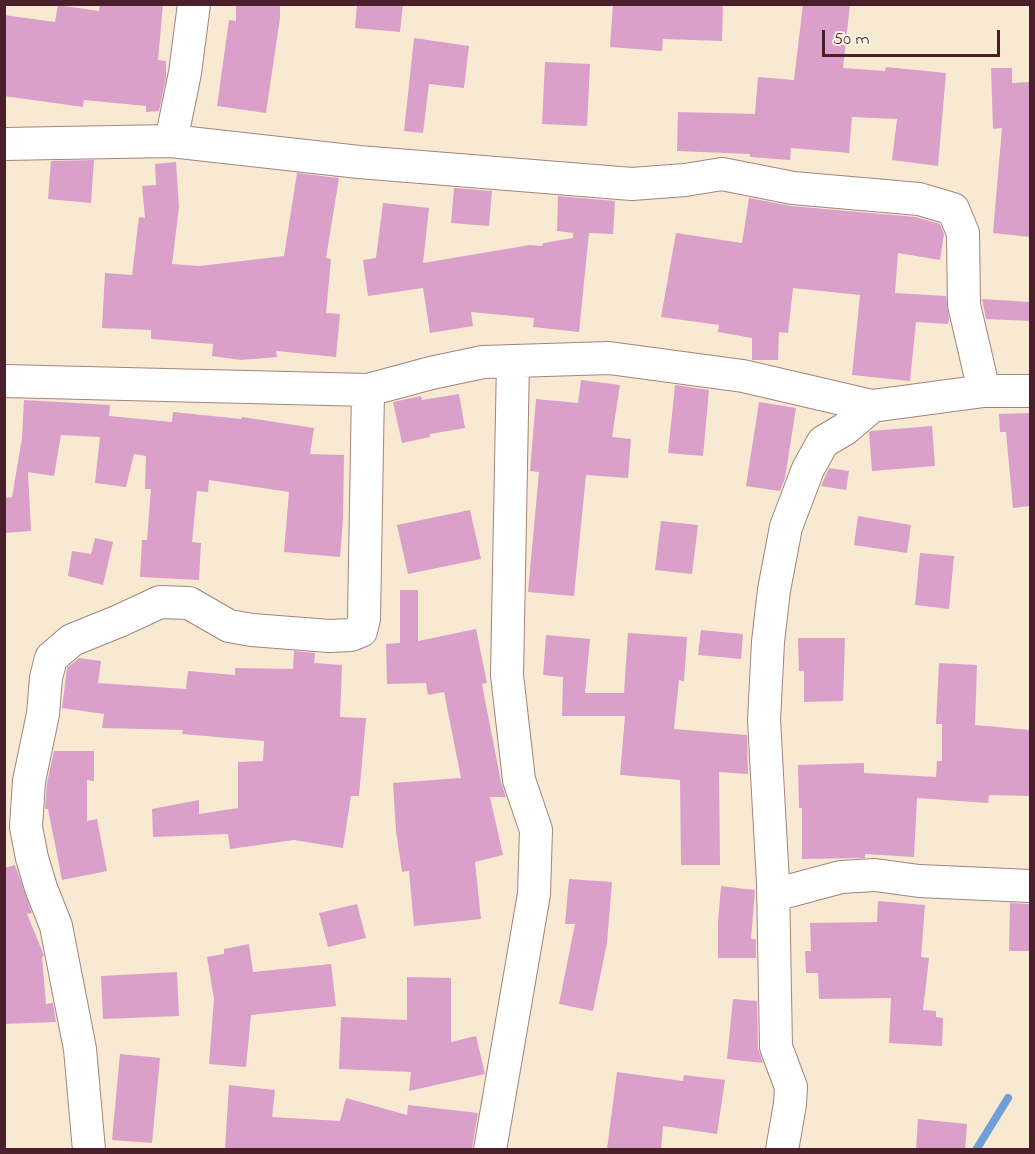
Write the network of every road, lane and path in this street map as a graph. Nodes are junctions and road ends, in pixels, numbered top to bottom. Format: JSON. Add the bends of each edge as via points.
{"nodes":[{"id":1,"x":194,"y":4,"type":"edge"},
{"id":2,"x":171,"y":141,"type":"junction"},
{"id":3,"x":4,"y":144,"type":"edge"},
{"id":4,"x":513,"y":361,"type":"junction"},
{"id":5,"x":4,"y":381,"type":"edge"},
{"id":6,"x":368,"y":390,"type":"junction"},
{"id":7,"x":984,"y":391,"type":"junction"},
{"id":8,"x":1030,"y":391,"type":"edge"},
{"id":9,"x":872,"y":406,"type":"junction"},
{"id":10,"x":1030,"y":886,"type":"edge"},
{"id":11,"x":774,"y":895,"type":"junction"},
{"id":12,"x":89,"y":1149,"type":"edge"},
{"id":13,"x":490,"y":1149,"type":"edge"},
{"id":14,"x":782,"y":1149,"type":"edge"}],
"edges":[{"from":1,"to":2,"type":"street"},
{"from":2,"to":3,"type":"street"},
{"from":2,"to":7,"type":"street","via":[[360,162],[632,184],[722,174],[793,188],[927,201],[953,209],[963,233],[964,305]]},
{"from":4,"to":6,"type":"street","via":[[452,368]]},
{"from":4,"to":9,"type":"street","via":[[609,357],[743,376]]},
{"from":4,"to":13,"type":"street","via":[[507,675],[519,780],[536,830],[534,894]]},
{"from":5,"to":6,"type":"street"},
{"from":6,"to":12,"type":"street","via":[[361,631],[329,636],[252,630],[229,626],[189,603],[160,602],[72,640],[51,658],[29,781],[26,827],[32,858],[56,926],[80,1049]]},
{"from":7,"to":8,"type":"street"},
{"from":7,"to":9,"type":"street"},
{"from":9,"to":11,"type":"street","via":[[823,442],[786,527],[774,590],[764,684]]},
{"from":10,"to":11,"type":"street","via":[[875,875],[841,877]]},
{"from":11,"to":14,"type":"street","via":[[776,1047],[791,1087]]}]}
